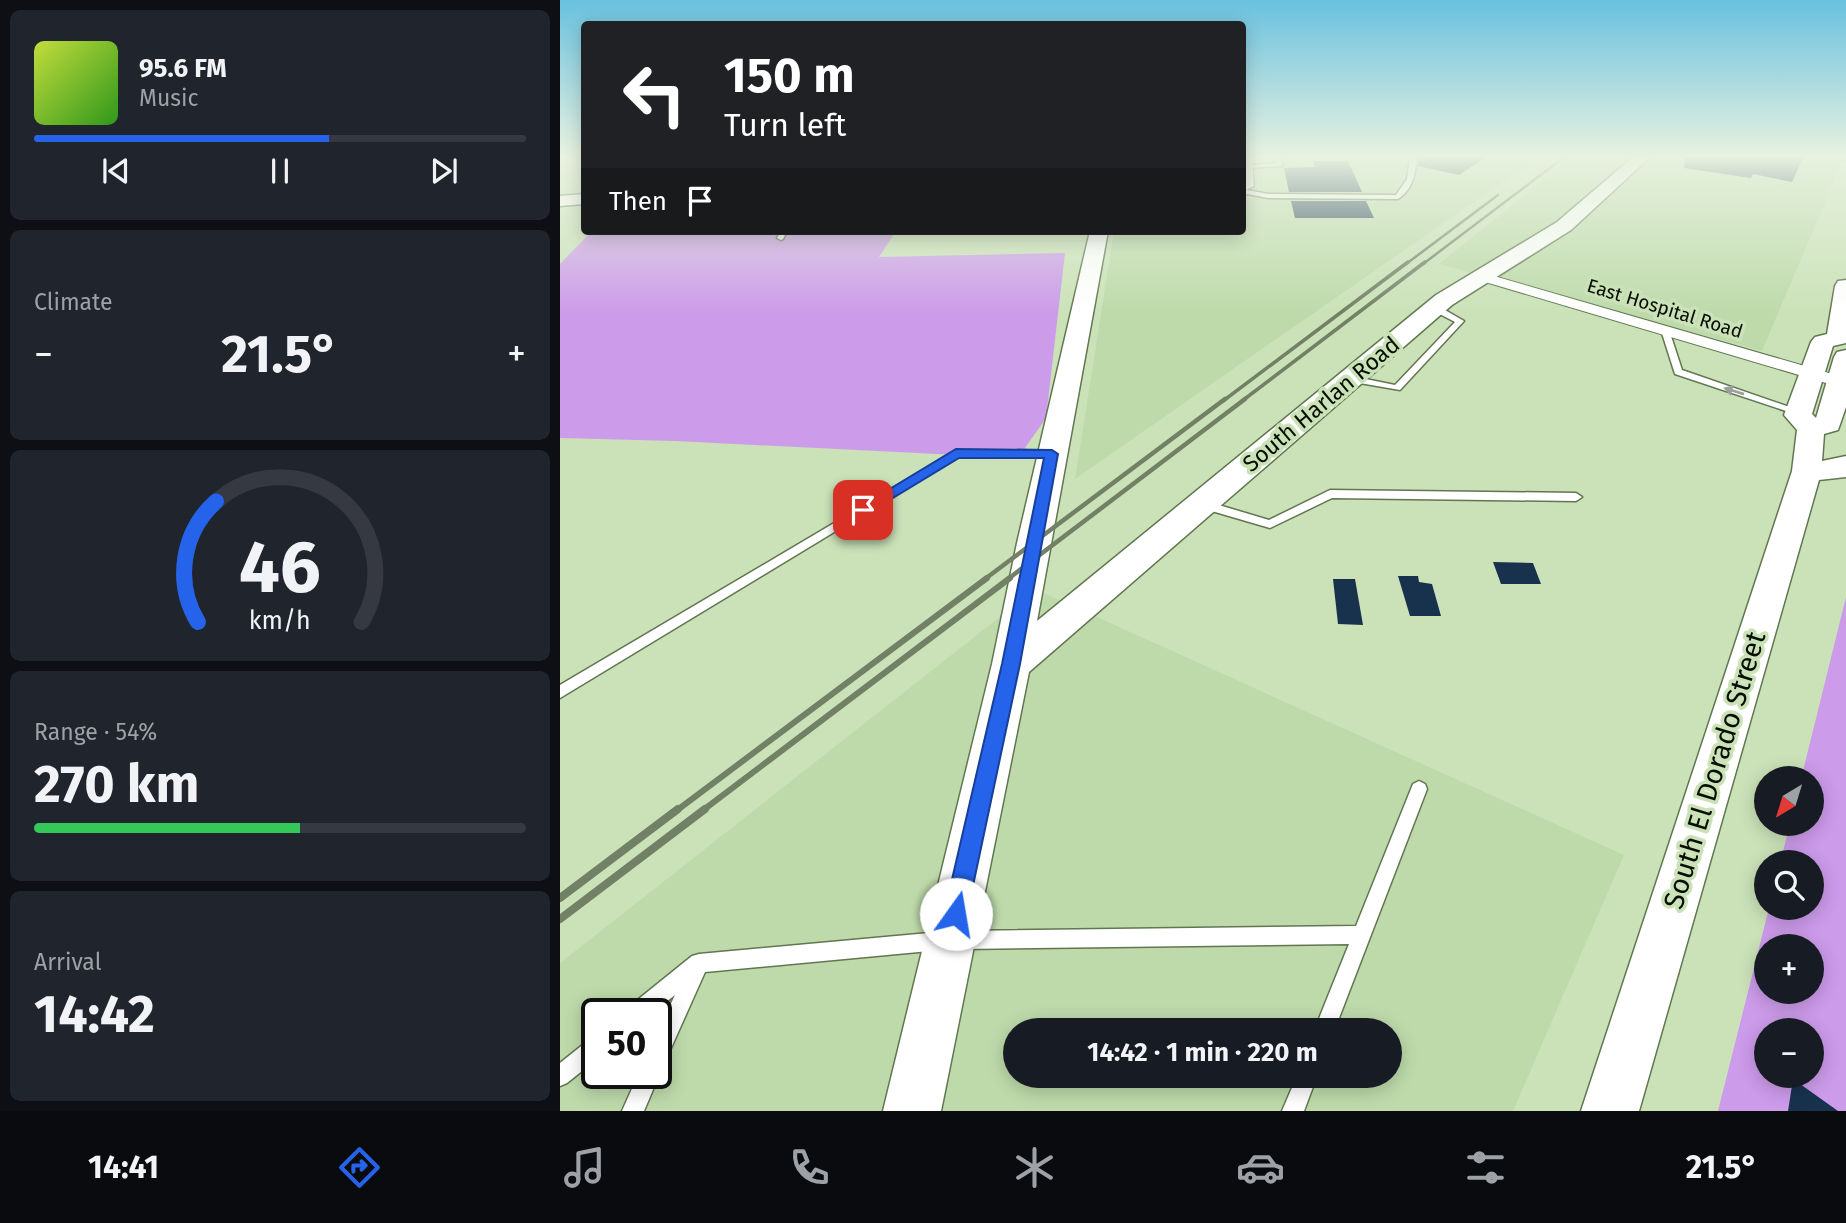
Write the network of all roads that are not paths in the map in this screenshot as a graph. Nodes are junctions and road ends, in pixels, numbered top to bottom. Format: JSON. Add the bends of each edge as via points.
{"nodes":[{"id":1,"x":1582,"y":210,"type":"edge"},
{"id":2,"x":1098,"y":235,"type":"edge"},
{"id":3,"x":1480,"y":276,"type":"junction"},
{"id":4,"x":1846,"y":286,"type":"edge"},
{"id":5,"x":1435,"y":308,"type":"junction"},
{"id":6,"x":1665,"y":330,"type":"junction"},
{"id":7,"x":1843,"y":338,"type":"edge"},
{"id":8,"x":1810,"y":374,"type":"junction"},
{"id":9,"x":1351,"y":379,"type":"junction"},
{"id":10,"x":1843,"y":385,"type":"edge"},
{"id":11,"x":1805,"y":420,"type":"junction"},
{"id":12,"x":1052,"y":454,"type":"junction"},
{"id":13,"x":1827,"y":468,"type":"edge"},
{"id":14,"x":1576,"y":496,"type":"dead end"},
{"id":15,"x":1202,"y":504,"type":"junction"},
{"id":16,"x":1011,"y":664,"type":"junction"},
{"id":17,"x":560,"y":692,"type":"edge"},
{"id":18,"x":1419,"y":789,"type":"dead end"},
{"id":19,"x":1362,"y":935,"type":"junction"},
{"id":20,"x":950,"y":940,"type":"junction"},
{"id":21,"x":699,"y":963,"type":"junction"},
{"id":22,"x":656,"y":998,"type":"edge"},
{"id":23,"x":1329,"y":1018,"type":"edge"},
{"id":24,"x":672,"y":1023,"type":"edge"},
{"id":25,"x":581,"y":1059,"type":"edge"},
{"id":26,"x":560,"y":1076,"type":"edge"},
{"id":27,"x":1302,"y":1088,"type":"edge"},
{"id":28,"x":643,"y":1089,"type":"edge"},
{"id":29,"x":633,"y":1111,"type":"edge"},
{"id":30,"x":912,"y":1111,"type":"edge"},
{"id":31,"x":1293,"y":1111,"type":"edge"},
{"id":32,"x":1610,"y":1111,"type":"edge"}],
"edges":[{"from":1,"to":3,"type":"main road","name":"South Harlan Road","via":[[1564,226]]},
{"from":2,"to":12,"type":"main road"},
{"from":3,"to":5,"type":"main road","name":"South Harlan Road"},
{"from":3,"to":6,"type":"street","name":"East Hospital Road"},
{"from":4,"to":7,"type":"main road"},
{"from":5,"to":9,"type":"main road","name":"South Harlan Road"},
{"from":5,"to":9,"type":"lane","via":[[1460,321],[1397,388]]},
{"from":6,"to":8,"type":"street","name":"East Hospital Road"},
{"from":11,"to":6,"type":"lane","one_way":true,"via":[[1681,374],[1675,370]]},
{"from":7,"to":8,"type":"main road","name":"South El Dorado Street","via":[[1823,342]]},
{"from":7,"to":10,"type":"main road"},
{"from":8,"to":10,"type":"street","name":"East Hospital Road"},
{"from":8,"to":11,"type":"main road","name":"South El Dorado Street"},
{"from":9,"to":15,"type":"main road","name":"South Harlan Road"},
{"from":10,"to":11,"type":"main road","via":[[1828,424]]},
{"from":11,"to":13,"type":"main road","name":"South El Dorado Street"},
{"from":12,"to":16,"type":"main road"},
{"from":12,"to":17,"type":"lane","via":[[956,454]]},
{"from":13,"to":32,"type":"main road","name":"South El Dorado Street"},
{"from":14,"to":15,"type":"lane","via":[[1330,494],[1270,524]]},
{"from":15,"to":16,"type":"main road","name":"South Harlan Road"},
{"from":16,"to":20,"type":"main road"},
{"from":18,"to":19,"type":"lane"},
{"from":19,"to":20,"type":"lane"},
{"from":19,"to":23,"type":"lane"},
{"from":20,"to":21,"type":"lane"},
{"from":20,"to":30,"type":"main road"},
{"from":21,"to":22,"type":"lane"},
{"from":21,"to":24,"type":"lane"},
{"from":25,"to":26,"type":"lane"},
{"from":27,"to":31,"type":"lane"},
{"from":28,"to":29,"type":"lane"}]}
